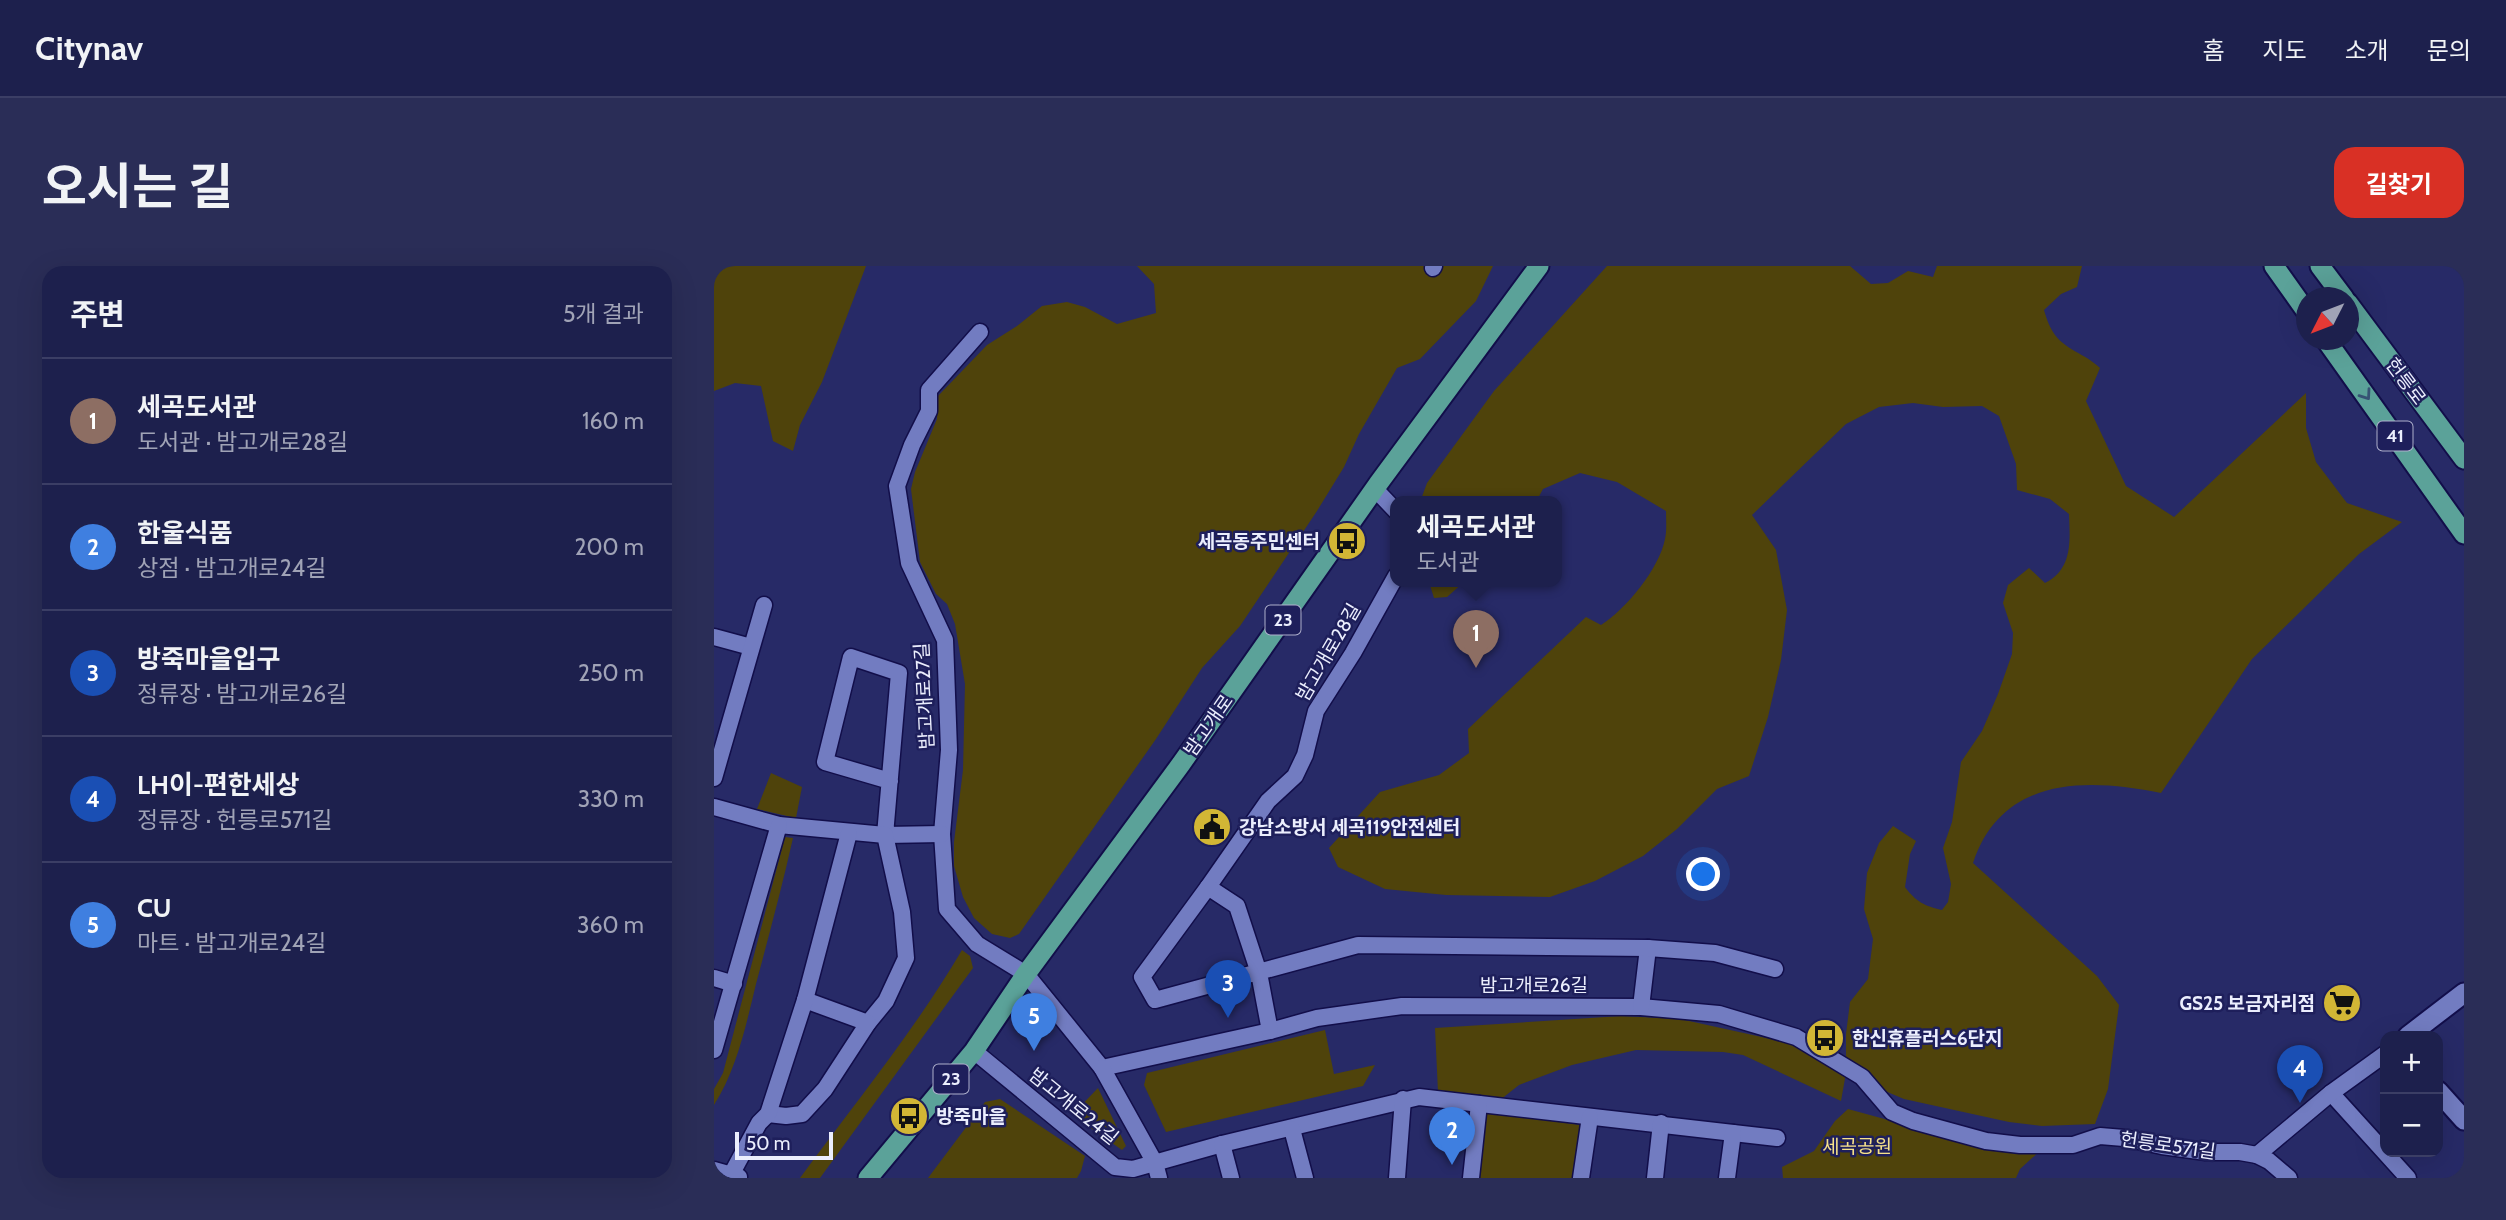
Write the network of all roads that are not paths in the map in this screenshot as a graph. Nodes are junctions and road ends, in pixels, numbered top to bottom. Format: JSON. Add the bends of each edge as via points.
{"nodes":[{"id":1,"x":1539,"y":266,"type":"edge"},
{"id":2,"x":2274,"y":266,"type":"edge"},
{"id":3,"x":2320,"y":266,"type":"edge"},
{"id":4,"x":2336,"y":287,"type":"edge"},
{"id":5,"x":2296,"y":298,"type":"edge"},
{"id":6,"x":2359,"y":318,"type":"edge"},
{"id":7,"x":980,"y":332,"type":"dead end"},
{"id":8,"x":2333,"y":350,"type":"edge"},
{"id":9,"x":2464,"y":459,"type":"edge"},
{"id":10,"x":1375,"y":489,"type":"junction"},
{"id":11,"x":1390,"y":506,"type":"edge"},
{"id":12,"x":2464,"y":534,"type":"edge"},
{"id":13,"x":1390,"y":585,"type":"edge"},
{"id":14,"x":764,"y":605,"type":"dead end"},
{"id":15,"x":714,"y":637,"type":"edge"},
{"id":16,"x":751,"y":647,"type":"junction"},
{"id":17,"x":714,"y":778,"type":"edge"},
{"id":18,"x":890,"y":781,"type":"junction"},
{"id":19,"x":714,"y":807,"type":"edge"},
{"id":20,"x":779,"y":825,"type":"junction"},
{"id":21,"x":849,"y":833,"type":"junction"},
{"id":22,"x":942,"y":834,"type":"junction"},
{"id":23,"x":885,"y":835,"type":"junction"},
{"id":24,"x":1208,"y":887,"type":"junction"},
{"id":25,"x":1648,"y":948,"type":"junction"},
{"id":26,"x":1775,"y":969,"type":"dead end"},
{"id":27,"x":1259,"y":973,"type":"junction"},
{"id":28,"x":1026,"y":974,"type":"junction"},
{"id":29,"x":714,"y":978,"type":"edge"},
{"id":30,"x":734,"y":984,"type":"junction"},
{"id":31,"x":2464,"y":993,"type":"edge"},
{"id":32,"x":805,"y":1000,"type":"junction"},
{"id":33,"x":1641,"y":1007,"type":"junction"},
{"id":34,"x":868,"y":1023,"type":"junction"},
{"id":35,"x":1270,"y":1031,"type":"junction"},
{"id":36,"x":2415,"y":1031,"type":"edge"},
{"id":37,"x":1796,"y":1037,"type":"joint"},
{"id":38,"x":714,"y":1050,"type":"edge"},
{"id":39,"x":974,"y":1051,"type":"junction"},
{"id":40,"x":2380,"y":1058,"type":"edge"},
{"id":41,"x":1102,"y":1068,"type":"junction"},
{"id":42,"x":2331,"y":1093,"type":"junction"},
{"id":43,"x":2441,"y":1094,"type":"edge"},
{"id":44,"x":1403,"y":1099,"type":"junction"},
{"id":45,"x":1479,"y":1104,"type":"junction"},
{"id":46,"x":768,"y":1114,"type":"junction"},
{"id":47,"x":1590,"y":1117,"type":"junction"},
{"id":48,"x":2464,"y":1120,"type":"edge"},
{"id":49,"x":1661,"y":1124,"type":"junction"},
{"id":50,"x":1292,"y":1129,"type":"junction"},
{"id":51,"x":1733,"y":1133,"type":"junction"},
{"id":52,"x":1777,"y":1138,"type":"dead end"},
{"id":53,"x":1222,"y":1144,"type":"junction"},
{"id":54,"x":2258,"y":1155,"type":"junction"},
{"id":55,"x":714,"y":1170,"type":"edge"},
{"id":56,"x":1157,"y":1170,"type":"edge"},
{"id":57,"x":1110,"y":1172,"type":"edge"},
{"id":58,"x":736,"y":1177,"type":"edge"},
{"id":59,"x":868,"y":1178,"type":"edge"},
{"id":60,"x":1231,"y":1178,"type":"edge"},
{"id":61,"x":1305,"y":1178,"type":"edge"},
{"id":62,"x":1397,"y":1178,"type":"edge"},
{"id":63,"x":1471,"y":1178,"type":"edge"},
{"id":64,"x":1581,"y":1178,"type":"edge"},
{"id":65,"x":1655,"y":1178,"type":"edge"},
{"id":66,"x":1727,"y":1178,"type":"edge"},
{"id":67,"x":2290,"y":1178,"type":"edge"},
{"id":68,"x":2408,"y":1178,"type":"edge"}],
"edges":[{"from":1,"to":10,"type":"main road","name":"밤고개로","number":"23"},
{"from":2,"to":5,"type":"main road"},
{"from":3,"to":4,"type":"main road"},
{"from":6,"to":9,"type":"main road","name":"헌릉로","number":"41"},
{"from":7,"to":22,"type":"street","name":"밤고개로27길","via":[[929,390],[929,411],[897,486],[909,563],[945,640],[949,750]]},
{"from":8,"to":12,"type":"main road","name":"헌릉로","number":"41","one_way":true},
{"from":10,"to":11,"type":"street"},
{"from":10,"to":28,"type":"main road","name":"밤고개로","number":"23"},
{"from":13,"to":24,"type":"street","name":"밤고개로28길","via":[[1317,711],[1295,776],[1268,801]]},
{"from":14,"to":16,"type":"street"},
{"from":15,"to":16,"type":"street"},
{"from":16,"to":17,"type":"street"},
{"from":18,"to":18,"type":"street","name":"밤고개로27길","via":[[899,673],[851,657],[825,762]]},
{"from":18,"to":23,"type":"street","name":"밤고개로27길"},
{"from":19,"to":20,"type":"street"},
{"from":20,"to":21,"type":"street"},
{"from":20,"to":30,"type":"street"},
{"from":21,"to":23,"type":"street"},
{"from":21,"to":32,"type":"street"},
{"from":22,"to":23,"type":"street"},
{"from":22,"to":28,"type":"street","name":"밤고개로27길","via":[[947,909],[977,944]]},
{"from":23,"to":34,"type":"street","name":"밤고개로27길","via":[[902,912],[906,958],[886,1001]]},
{"from":24,"to":27,"type":"street","via":[[1237,906]]},
{"from":24,"to":27,"type":"street","name":"밤고개로26길","via":[[1142,977],[1155,1000]]},
{"from":25,"to":26,"type":"street","name":"밤고개로26길","via":[[1715,953]]},
{"from":25,"to":27,"type":"street","name":"밤고개로26길","via":[[1358,945]]},
{"from":25,"to":33,"type":"street"},
{"from":27,"to":35,"type":"street"},
{"from":28,"to":39,"type":"main road","name":"밤고개로","number":"23"},
{"from":28,"to":41,"type":"street"},
{"from":29,"to":30,"type":"street"},
{"from":30,"to":38,"type":"street"},
{"from":31,"to":36,"type":"street"},
{"from":32,"to":34,"type":"street"},
{"from":32,"to":46,"type":"street"},
{"from":33,"to":35,"type":"street","name":"밤고개로26길","via":[[1402,1006],[1317,1018]]},
{"from":33,"to":37,"type":"street","name":"밤고개로26길","via":[[1719,1014]]},
{"from":34,"to":46,"type":"street","name":"밤고개로27길","via":[[825,1090],[802,1114]]},
{"from":35,"to":41,"type":"street","name":"밤고개로26길"},
{"from":37,"to":54,"type":"street","name":"헌릉로571길","via":[[1862,1077],[1892,1112],[1986,1142],[2073,1145],[2100,1136]]},
{"from":39,"to":57,"type":"street","name":"밤고개로24길"},
{"from":39,"to":59,"type":"main road","name":"밤고개로","number":"23"},
{"from":40,"to":42,"type":"street"},
{"from":41,"to":56,"type":"street"},
{"from":42,"to":54,"type":"street"},
{"from":42,"to":68,"type":"street"},
{"from":43,"to":48,"type":"street"},
{"from":44,"to":45,"type":"street","name":"밤고개로24길","via":[[1435,1097]]},
{"from":44,"to":50,"type":"street","name":"밤고개로24길"},
{"from":44,"to":62,"type":"street"},
{"from":45,"to":47,"type":"street","name":"밤고개로24길"},
{"from":45,"to":63,"type":"street"},
{"from":46,"to":58,"type":"street"},
{"from":47,"to":49,"type":"street","name":"밤고개로24길"},
{"from":47,"to":64,"type":"street"},
{"from":49,"to":51,"type":"street","name":"밤고개로24길"},
{"from":49,"to":65,"type":"street"},
{"from":50,"to":53,"type":"street","name":"밤고개로24길"},
{"from":50,"to":61,"type":"street"},
{"from":51,"to":52,"type":"street","name":"밤고개로24길"},
{"from":51,"to":66,"type":"street"},
{"from":53,"to":56,"type":"street","name":"밤고개로24길"},
{"from":53,"to":60,"type":"street"},
{"from":54,"to":67,"type":"street"},
{"from":55,"to":58,"type":"street"},
{"from":56,"to":57,"type":"street","name":"밤고개로24길"}]}
